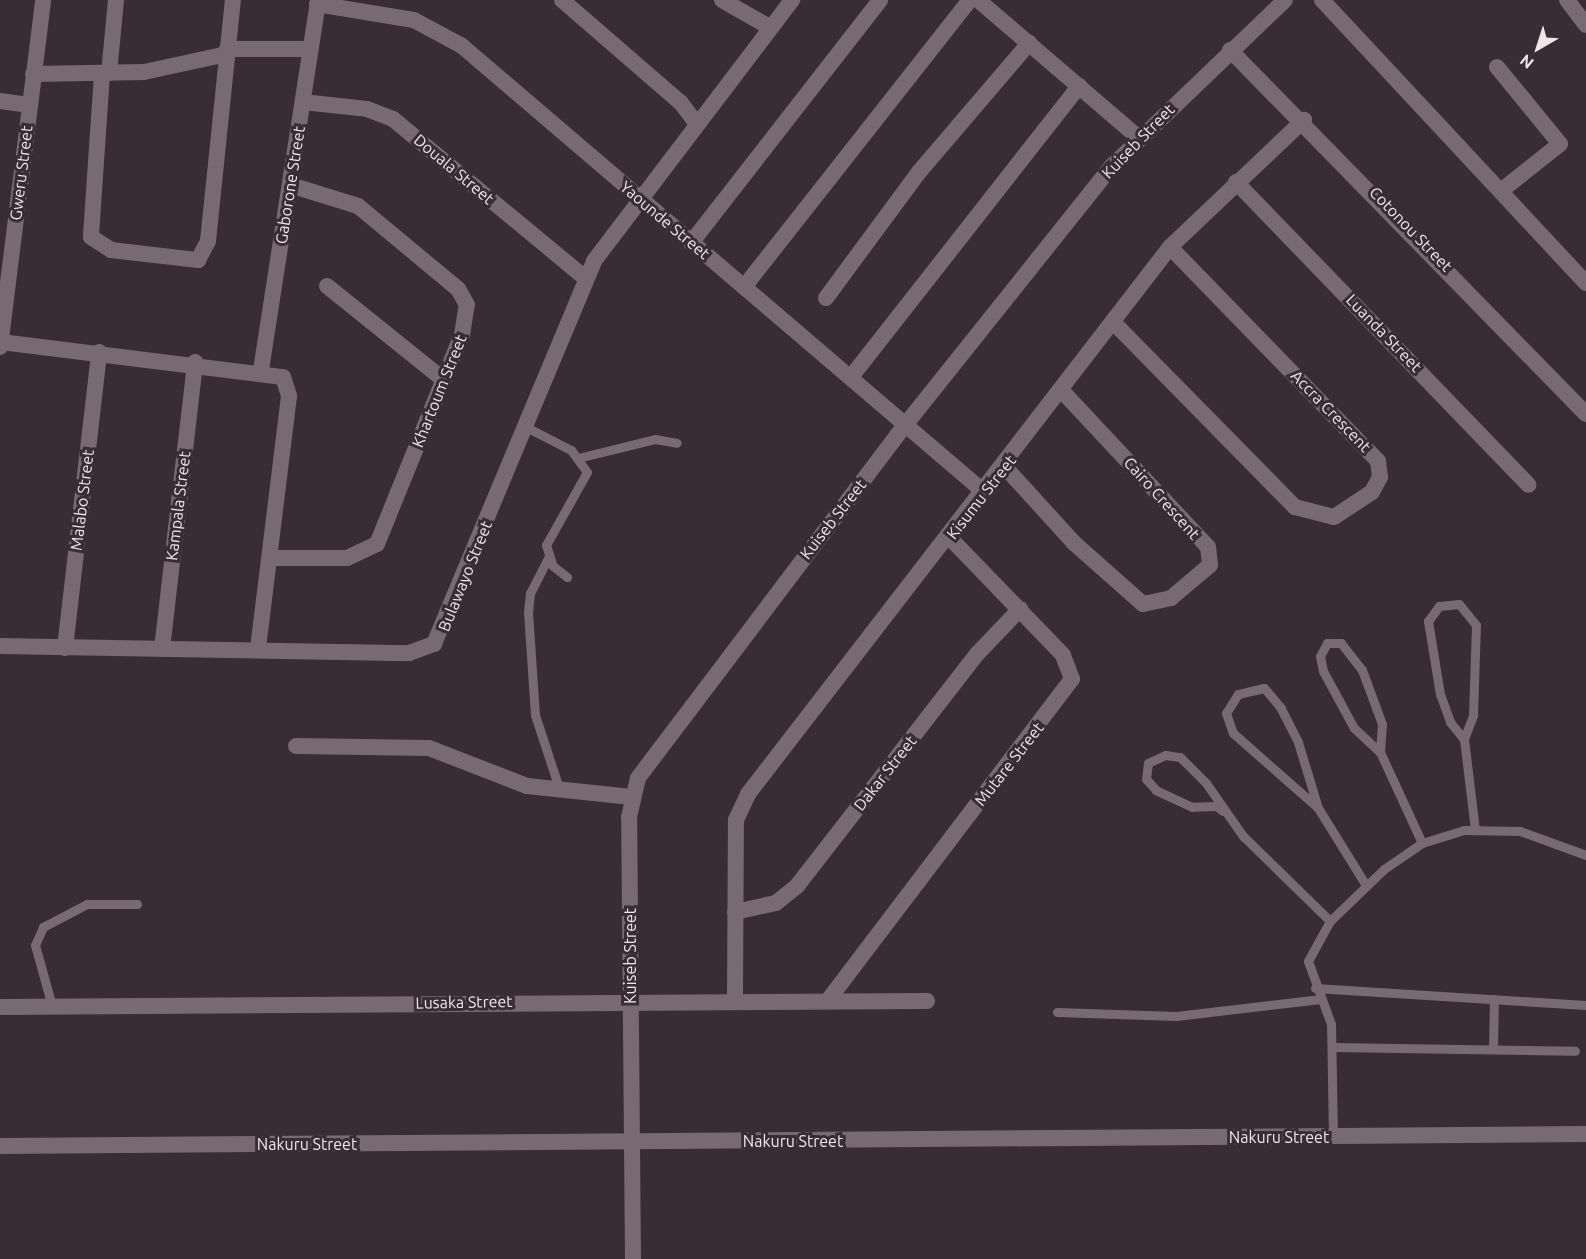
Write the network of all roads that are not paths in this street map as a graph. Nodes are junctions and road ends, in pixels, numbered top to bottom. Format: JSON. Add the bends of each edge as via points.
{"nodes":[{"id":1,"x":43,"y":0,"type":"edge"},
{"id":2,"x":116,"y":0,"type":"edge"},
{"id":3,"x":233,"y":0,"type":"edge"},
{"id":4,"x":562,"y":0,"type":"edge"},
{"id":5,"x":723,"y":0,"type":"edge"},
{"id":6,"x":792,"y":0,"type":"edge"},
{"id":7,"x":880,"y":0,"type":"edge"},
{"id":8,"x":970,"y":0,"type":"edge"},
{"id":9,"x":978,"y":0,"type":"edge"},
{"id":10,"x":1285,"y":0,"type":"edge"},
{"id":11,"x":1322,"y":0,"type":"edge"},
{"id":12,"x":1566,"y":0,"type":"edge"},
{"id":13,"x":318,"y":2,"type":"edge"},
{"id":14,"x":1586,"y":25,"type":"edge"},
{"id":15,"x":771,"y":28,"type":"junction"},
{"id":16,"x":1029,"y":43,"type":"junction"},
{"id":17,"x":309,"y":50,"type":"junction"},
{"id":18,"x":1230,"y":50,"type":"junction"},
{"id":19,"x":227,"y":52,"type":"junction"},
{"id":20,"x":1497,"y":67,"type":"dead end"},
{"id":21,"x":33,"y":74,"type":"junction"},
{"id":22,"x":105,"y":74,"type":"junction"},
{"id":23,"x":1079,"y":86,"type":"junction"},
{"id":24,"x":0,"y":101,"type":"edge"},
{"id":25,"x":303,"y":102,"type":"junction"},
{"id":26,"x":29,"y":105,"type":"junction"},
{"id":27,"x":1304,"y":120,"type":"junction"},
{"id":28,"x":696,"y":124,"type":"junction"},
{"id":29,"x":1138,"y":137,"type":"junction"},
{"id":30,"x":1236,"y":182,"type":"junction"},
{"id":31,"x":290,"y":184,"type":"junction"},
{"id":32,"x":1502,"y":190,"type":"junction"},
{"id":33,"x":640,"y":199,"type":"junction"},
{"id":34,"x":691,"y":243,"type":"junction"},
{"id":35,"x":1170,"y":247,"type":"junction"},
{"id":36,"x":585,"y":278,"type":"junction"},
{"id":37,"x":1586,"y":283,"type":"edge"},
{"id":38,"x":327,"y":286,"type":"dead end"},
{"id":39,"x":744,"y":287,"type":"junction"},
{"id":40,"x":826,"y":297,"type":"dead end"},
{"id":41,"x":1114,"y":324,"type":"junction"},
{"id":42,"x":1,"y":342,"type":"edge"},
{"id":43,"x":0,"y":347,"type":"edge"},
{"id":44,"x":99,"y":352,"type":"junction"},
{"id":45,"x":195,"y":362,"type":"junction"},
{"id":46,"x":261,"y":370,"type":"junction"},
{"id":47,"x":851,"y":377,"type":"junction"},
{"id":48,"x":444,"y":380,"type":"junction"},
{"id":49,"x":1062,"y":391,"type":"junction"},
{"id":50,"x":1586,"y":414,"type":"edge"},
{"id":51,"x":906,"y":424,"type":"junction"},
{"id":52,"x":526,"y":427,"type":"junction"},
{"id":53,"x":677,"y":443,"type":"dead end"},
{"id":54,"x":578,"y":458,"type":"junction"},
{"id":55,"x":1004,"y":466,"type":"junction"},
{"id":56,"x":1529,"y":485,"type":"dead end"},
{"id":57,"x":984,"y":492,"type":"junction"},
{"id":58,"x":949,"y":537,"type":"junction"},
{"id":59,"x":270,"y":558,"type":"junction"},
{"id":60,"x":548,"y":558,"type":"junction"},
{"id":61,"x":567,"y":577,"type":"dead end"},
{"id":62,"x":1020,"y":609,"type":"junction"},
{"id":63,"x":0,"y":646,"type":"edge"},
{"id":64,"x":64,"y":648,"type":"junction"},
{"id":65,"x":162,"y":649,"type":"junction"},
{"id":66,"x":258,"y":650,"type":"junction"},
{"id":67,"x":1464,"y":739,"type":"junction"},
{"id":68,"x":296,"y":746,"type":"dead end"},
{"id":69,"x":1380,"y":752,"type":"junction"},
{"id":70,"x":560,"y":791,"type":"junction"},
{"id":71,"x":631,"y":797,"type":"junction"},
{"id":72,"x":1318,"y":808,"type":"junction"},
{"id":73,"x":1223,"y":812,"type":"junction"},
{"id":74,"x":1475,"y":830,"type":"junction"},
{"id":75,"x":1422,"y":843,"type":"junction"},
{"id":76,"x":1586,"y":855,"type":"edge"},
{"id":77,"x":1366,"y":885,"type":"junction"},
{"id":78,"x":137,"y":904,"type":"dead end"},
{"id":79,"x":735,"y":912,"type":"junction"},
{"id":80,"x":1330,"y":921,"type":"junction"},
{"id":81,"x":1315,"y":988,"type":"junction"},
{"id":82,"x":735,"y":998,"type":"junction"},
{"id":83,"x":829,"y":999,"type":"junction"},
{"id":84,"x":1321,"y":999,"type":"junction"},
{"id":85,"x":1494,"y":999,"type":"junction"},
{"id":86,"x":630,"y":1000,"type":"junction"},
{"id":87,"x":927,"y":1001,"type":"dead end"},
{"id":88,"x":1586,"y":1005,"type":"edge"},
{"id":89,"x":52,"y":1006,"type":"junction"},
{"id":90,"x":0,"y":1007,"type":"edge"},
{"id":91,"x":1058,"y":1012,"type":"dead end"},
{"id":92,"x":1333,"y":1047,"type":"junction"},
{"id":93,"x":1493,"y":1049,"type":"junction"},
{"id":94,"x":1575,"y":1050,"type":"dead end"},
{"id":95,"x":1586,"y":1134,"type":"edge"},
{"id":96,"x":1333,"y":1136,"type":"junction"},
{"id":97,"x":631,"y":1142,"type":"junction"},
{"id":98,"x":0,"y":1146,"type":"edge"},
{"id":99,"x":633,"y":1259,"type":"edge"}],
"edges":[{"from":1,"to":21,"type":"street","name":"Gweru Street"},
{"from":2,"to":22,"type":"street"},
{"from":3,"to":19,"type":"street"},
{"from":4,"to":28,"type":"street","via":[[673,96]]},
{"from":5,"to":15,"type":"street"},
{"from":6,"to":15,"type":"street","name":"Bulawayo Street"},
{"from":7,"to":34,"type":"street"},
{"from":8,"to":39,"type":"street"},
{"from":9,"to":16,"type":"street"},
{"from":10,"to":18,"type":"street","name":"Kuiseb Street"},
{"from":11,"to":32,"type":"street"},
{"from":12,"to":14,"type":"street"},
{"from":13,"to":17,"type":"street","name":"Gaborone Street"},
{"from":13,"to":33,"type":"street","name":"Yaounde Street","via":[[396,15],[447,35]]},
{"from":15,"to":28,"type":"street","name":"Bulawayo Street"},
{"from":16,"to":23,"type":"street"},
{"from":16,"to":40,"type":"street","via":[[919,172]]},
{"from":17,"to":19,"type":"street"},
{"from":17,"to":25,"type":"street","name":"Gaborone Street"},
{"from":18,"to":27,"type":"street","name":"Cotonou Street"},
{"from":18,"to":29,"type":"street","name":"Kuiseb Street"},
{"from":19,"to":22,"type":"street","via":[[144,72]]},
{"from":19,"to":22,"type":"street","via":[[208,241],[204,254],[192,262],[103,249],[91,237]]},
{"from":20,"to":32,"type":"street","via":[[1560,144]]},
{"from":21,"to":22,"type":"street"},
{"from":21,"to":26,"type":"street","name":"Gweru Street"},
{"from":23,"to":29,"type":"street"},
{"from":23,"to":47,"type":"street"},
{"from":24,"to":26,"type":"street"},
{"from":25,"to":31,"type":"street","name":"Gaborone Street"},
{"from":25,"to":36,"type":"street","name":"Douala Street","via":[[367,109],[393,119]]},
{"from":26,"to":42,"type":"street","name":"Gweru Street"},
{"from":27,"to":30,"type":"street","name":"Kisumu Street"},
{"from":27,"to":50,"type":"street","name":"Cotonou Street"},
{"from":28,"to":33,"type":"street","name":"Bulawayo Street","via":[[687,144]]},
{"from":29,"to":51,"type":"street","name":"Kuiseb Street"},
{"from":30,"to":35,"type":"street","name":"Kisumu Street"},
{"from":30,"to":56,"type":"street","name":"Luanda Street"},
{"from":31,"to":46,"type":"street","name":"Gaborone Street"},
{"from":31,"to":48,"type":"street","name":"Khartoum Street","via":[[358,206],[465,297],[465,324]]},
{"from":32,"to":37,"type":"street"},
{"from":33,"to":34,"type":"street","name":"Yaounde Street"},
{"from":33,"to":36,"type":"street","name":"Bulawayo Street"},
{"from":34,"to":39,"type":"street","name":"Yaounde Street"},
{"from":35,"to":41,"type":"street","name":"Kisumu Street"},
{"from":35,"to":41,"type":"street","name":"Accra Crescent","via":[[1378,461],[1380,477],[1372,492],[1334,517],[1295,507]]},
{"from":36,"to":52,"type":"street","name":"Bulawayo Street"},
{"from":38,"to":48,"type":"street"},
{"from":39,"to":47,"type":"street","name":"Yaounde Street"},
{"from":41,"to":49,"type":"street","name":"Kisumu Street"},
{"from":42,"to":43,"type":"street","name":"Gweru Street"},
{"from":42,"to":44,"type":"street"},
{"from":44,"to":45,"type":"street"},
{"from":44,"to":64,"type":"street","name":"Malabo Street"},
{"from":45,"to":46,"type":"street"},
{"from":45,"to":65,"type":"street","name":"Kampala Street"},
{"from":46,"to":59,"type":"street","via":[[282,376],[289,388]]},
{"from":47,"to":51,"type":"street","name":"Yaounde Street"},
{"from":48,"to":59,"type":"street","name":"Khartoum Street","via":[[377,544],[359,556]]},
{"from":49,"to":55,"type":"street","name":"Kisumu Street"},
{"from":49,"to":55,"type":"street","name":"Cairo Crescent","via":[[1208,547],[1210,565],[1171,598],[1143,604],[1074,543]]},
{"from":51,"to":57,"type":"street","name":"Yaounde Street"},
{"from":51,"to":71,"type":"street","name":"Kuiseb Street","via":[[656,748]]},
{"from":52,"to":54,"type":"lane"},
{"from":52,"to":66,"type":"street","name":"Bulawayo Street","via":[[434,644],[409,653]]},
{"from":53,"to":54,"type":"lane","via":[[655,439]]},
{"from":54,"to":60,"type":"lane","via":[[586,478],[546,545]]},
{"from":55,"to":57,"type":"street","name":"Kisumu Street"},
{"from":57,"to":58,"type":"street","name":"Kisumu Street"},
{"from":58,"to":62,"type":"street","name":"Mutare Street"},
{"from":58,"to":79,"type":"street","name":"Kisumu Street","via":[[740,807]]},
{"from":59,"to":66,"type":"street"},
{"from":60,"to":61,"type":"lane"},
{"from":60,"to":70,"type":"lane","via":[[530,593],[528,612],[536,715]]},
{"from":62,"to":79,"type":"street","name":"Dakar Street","via":[[978,653],[798,886],[776,903]]},
{"from":62,"to":83,"type":"street","name":"Mutare Street","via":[[1069,663],[1068,688],[859,954]]},
{"from":63,"to":64,"type":"street","name":"Bulawayo Street"},
{"from":64,"to":65,"type":"street","name":"Bulawayo Street"},
{"from":65,"to":66,"type":"street","name":"Bulawayo Street"},
{"from":67,"to":67,"type":"lane","via":[[1450,722],[1440,694],[1428,621],[1439,606],[1459,604],[1476,625],[1473,715]]},
{"from":67,"to":74,"type":"lane"},
{"from":68,"to":70,"type":"street","via":[[429,748],[527,786]]},
{"from":69,"to":69,"type":"lane","via":[[1382,724],[1362,670],[1346,647],[1327,643],[1320,656],[1323,671],[1354,728]]},
{"from":69,"to":75,"type":"lane"},
{"from":70,"to":71,"type":"street"},
{"from":71,"to":86,"type":"street","name":"Kuiseb Street"},
{"from":72,"to":72,"type":"lane","via":[[1233,733],[1226,713],[1238,694],[1264,688],[1281,708],[1298,742]]},
{"from":72,"to":77,"type":"lane"},
{"from":73,"to":73,"type":"lane","via":[[1216,806],[1192,807],[1156,790],[1146,779],[1148,763],[1165,755],[1180,757],[1206,783]]},
{"from":73,"to":80,"type":"lane"},
{"from":74,"to":75,"type":"lane"},
{"from":74,"to":76,"type":"lane","via":[[1520,831]]},
{"from":75,"to":77,"type":"lane"},
{"from":77,"to":80,"type":"lane"},
{"from":78,"to":89,"type":"lane","via":[[87,904],[43,927],[35,945]]},
{"from":79,"to":82,"type":"street","name":"Kisumu Street"},
{"from":80,"to":81,"type":"lane","via":[[1308,961]]},
{"from":81,"to":84,"type":"lane"},
{"from":81,"to":85,"type":"lane"},
{"from":82,"to":83,"type":"street","name":"Lusaka Street"},
{"from":82,"to":86,"type":"street","name":"Lusaka Street"},
{"from":83,"to":87,"type":"street","name":"Lusaka Street"},
{"from":84,"to":91,"type":"lane","via":[[1176,1016]]},
{"from":84,"to":92,"type":"lane"},
{"from":85,"to":88,"type":"lane"},
{"from":85,"to":93,"type":"lane"},
{"from":86,"to":89,"type":"street","name":"Lusaka Street"},
{"from":86,"to":97,"type":"street","name":"Kuiseb Street"},
{"from":89,"to":90,"type":"street","name":"Lusaka Street"},
{"from":92,"to":93,"type":"lane"},
{"from":92,"to":96,"type":"lane"},
{"from":93,"to":94,"type":"lane"},
{"from":95,"to":96,"type":"street","name":"Nakuru Street"},
{"from":96,"to":97,"type":"street","name":"Nakuru Street"},
{"from":97,"to":98,"type":"street","name":"Nakuru Street"},
{"from":97,"to":99,"type":"street","name":"Kuiseb Street"}]}
